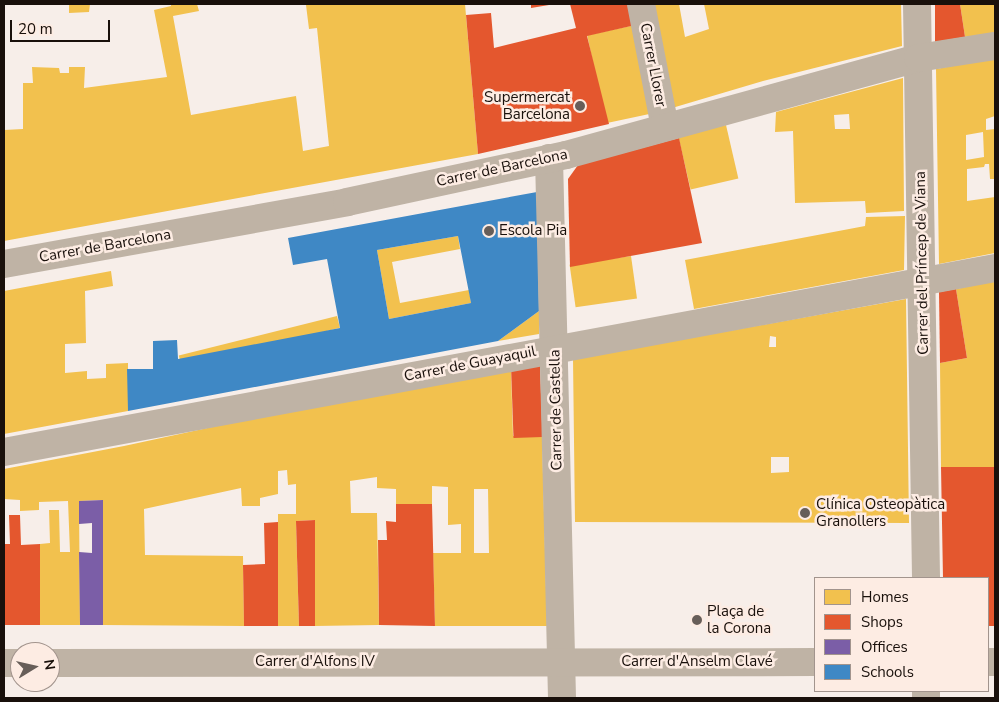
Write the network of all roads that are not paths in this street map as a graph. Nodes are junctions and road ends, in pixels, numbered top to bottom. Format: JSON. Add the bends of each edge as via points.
{"nodes":[{"id":1,"x":641,"y":4,"type":"edge"},
{"id":2,"x":917,"y":4,"type":"edge"},
{"id":3,"x":995,"y":46,"type":"edge"},
{"id":4,"x":918,"y":58,"type":"junction"},
{"id":5,"x":665,"y":127,"type":"junction"},
{"id":6,"x":548,"y":158,"type":"junction"},
{"id":7,"x":4,"y":264,"type":"edge"},
{"id":8,"x":995,"y":268,"type":"edge"},
{"id":9,"x":922,"y":281,"type":"junction"},
{"id":10,"x":554,"y":348,"type":"junction"},
{"id":11,"x":4,"y":452,"type":"edge"},
{"id":12,"x":926,"y":577,"type":"edge"},
{"id":13,"x":570,"y":661,"type":"junction"},
{"id":14,"x":814,"y":662,"type":"edge"},
{"id":15,"x":60,"y":663,"type":"edge"},
{"id":16,"x":562,"y":698,"type":"edge"}],
"edges":[{"from":1,"to":5,"type":"street","name":"Carrer Llorer"},
{"from":2,"to":4,"type":"street","name":"Carrer del Príncep de Viana"},
{"from":3,"to":4,"type":"street","name":"Carrer de Barcelona"},
{"from":4,"to":5,"type":"street","name":"Carrer de Barcelona"},
{"from":4,"to":9,"type":"street","name":"Carrer del Príncep de Viana"},
{"from":5,"to":6,"type":"street","name":"Carrer de Barcelona"},
{"from":6,"to":7,"type":"street","name":"Carrer de Barcelona","via":[[347,202]]},
{"from":6,"to":10,"type":"street","name":"Carrer de Castella"},
{"from":8,"to":9,"type":"street","name":"Carrer de Guayaquil"},
{"from":9,"to":10,"type":"street","name":"Carrer de Guayaquil"},
{"from":9,"to":12,"type":"street","name":"Carrer del Príncep de Viana"},
{"from":10,"to":11,"type":"street","name":"Carrer de Guayaquil"},
{"from":10,"to":13,"type":"street","name":"Carrer de Castella"},
{"from":13,"to":14,"type":"street","name":"Carrer d'Anselm Clavé"},
{"from":13,"to":15,"type":"street","name":"Carrer d'Alfons IV"},
{"from":13,"to":16,"type":"street","name":"Carrer de Castella"}]}
